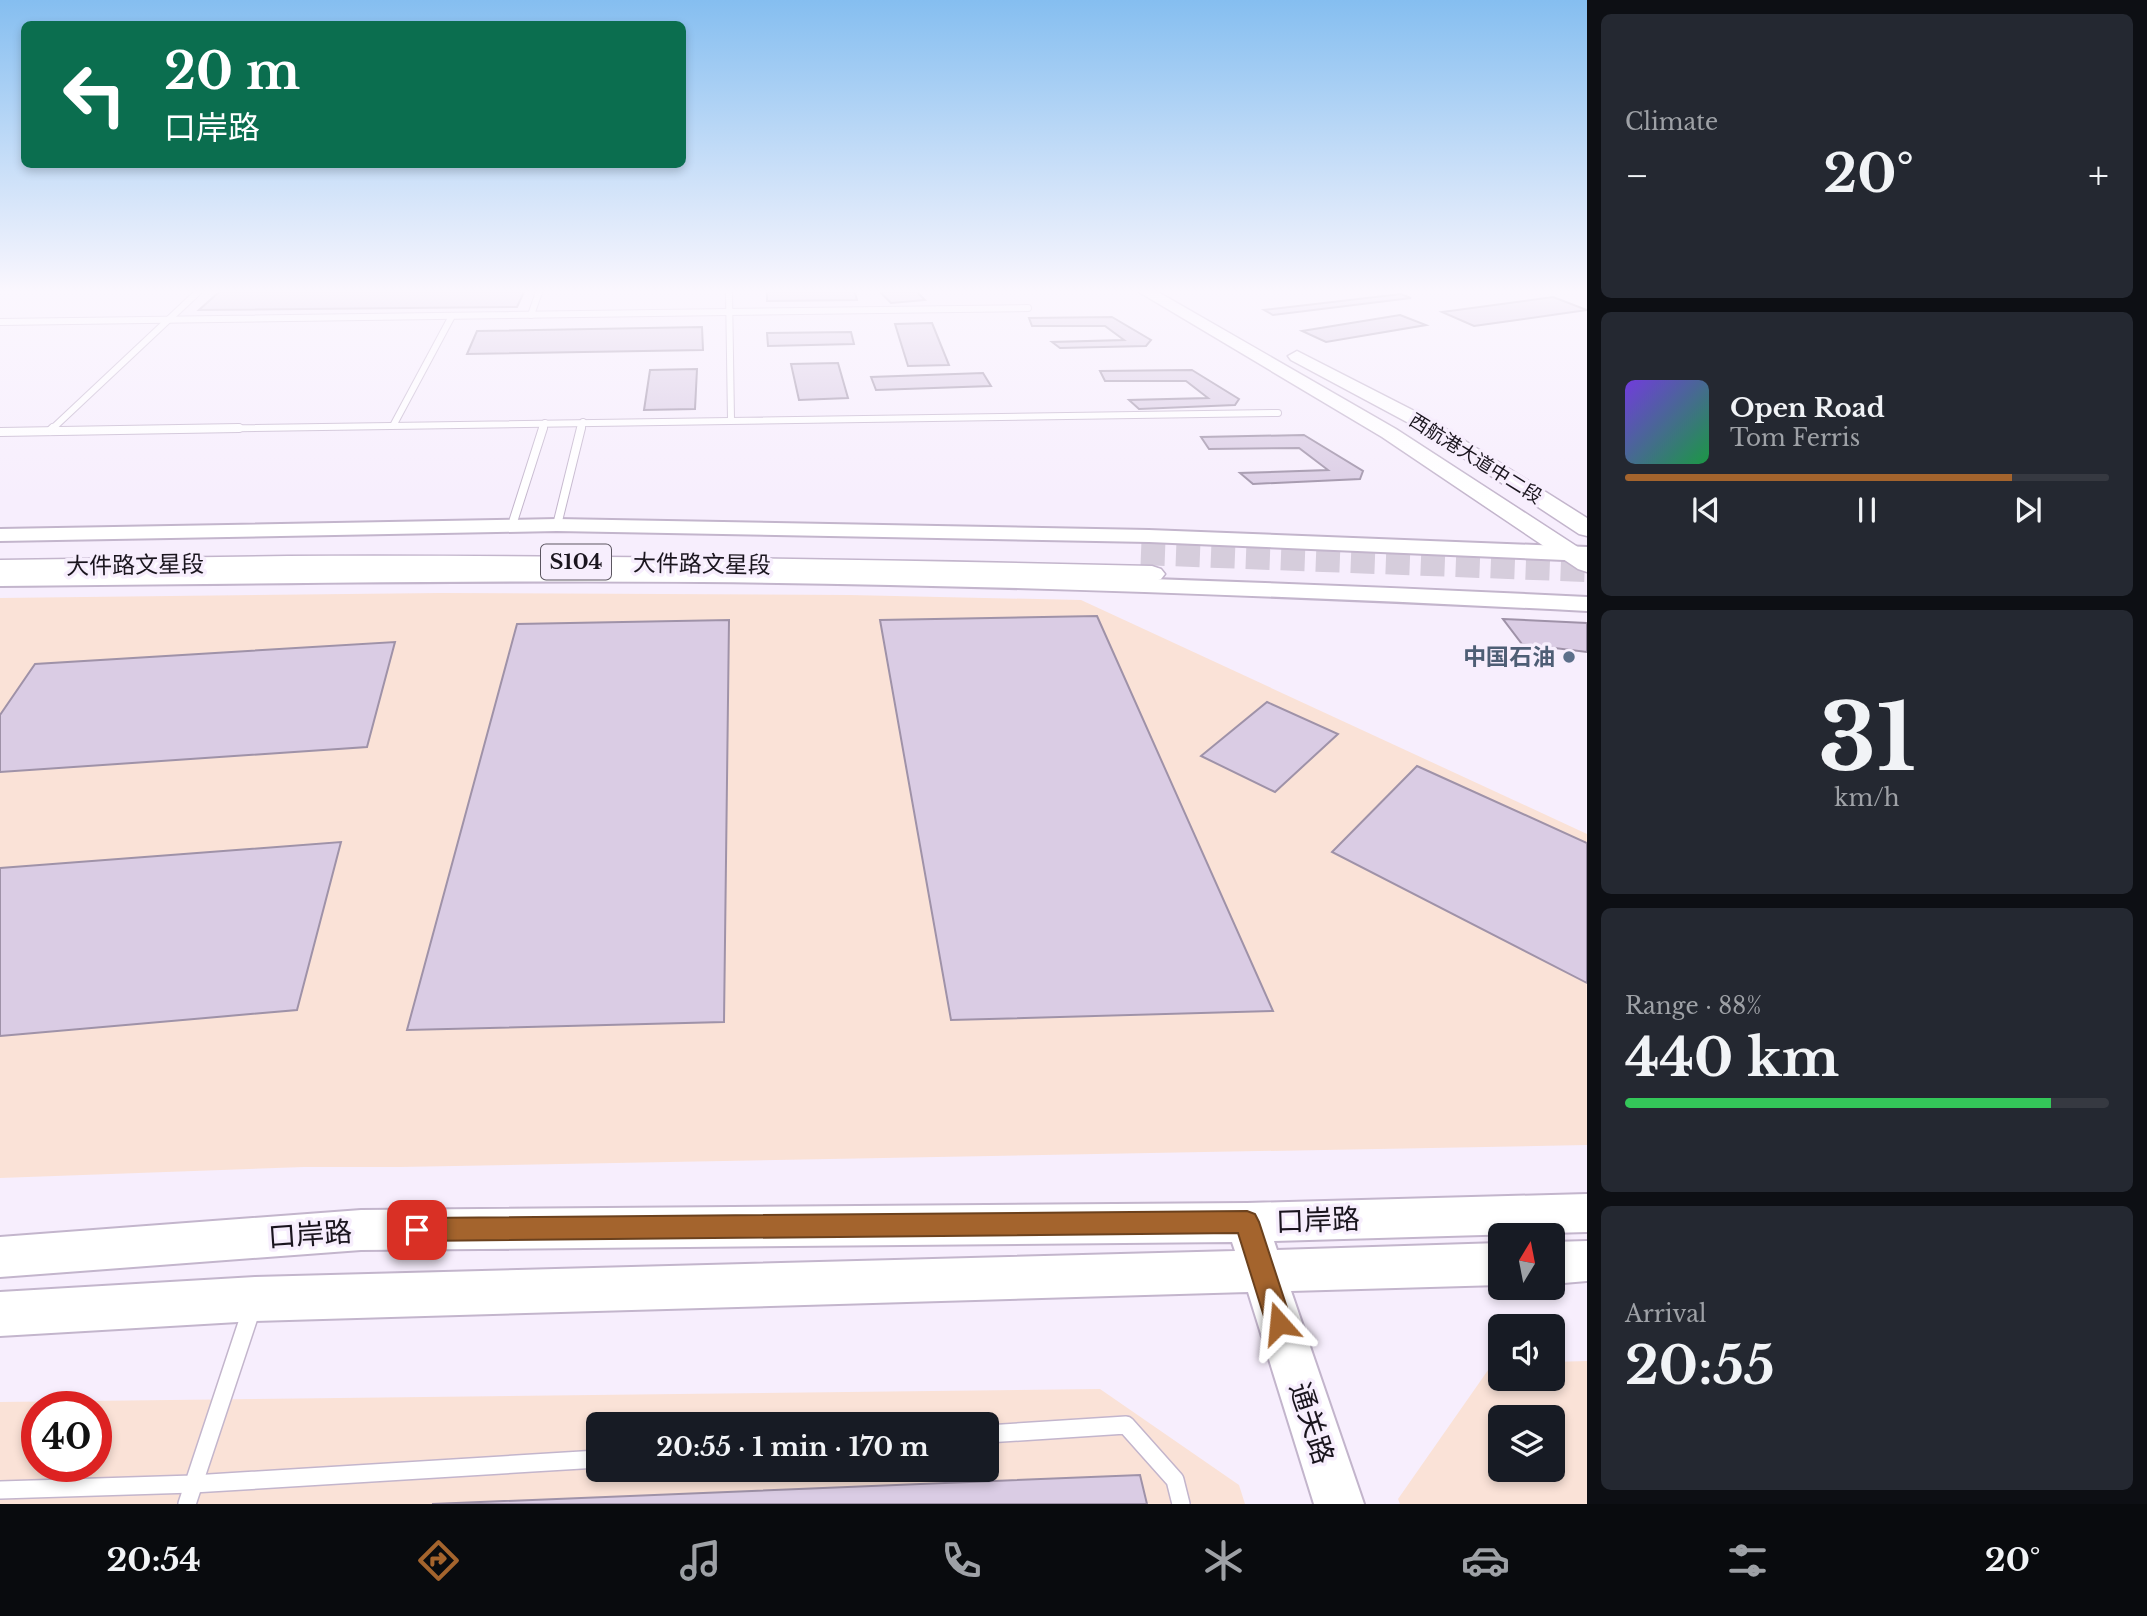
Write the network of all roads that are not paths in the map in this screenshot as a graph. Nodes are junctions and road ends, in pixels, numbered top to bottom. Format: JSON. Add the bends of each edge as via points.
{"nodes":[{"id":1,"x":123,"y":362,"type":"edge"},
{"id":2,"x":427,"y":362,"type":"edge"},
{"id":3,"x":730,"y":362,"type":"edge"},
{"id":4,"x":1267,"y":362,"type":"edge"},
{"id":5,"x":1309,"y":362,"type":"edge"},
{"id":6,"x":1278,"y":413,"type":"dead end"},
{"id":7,"x":731,"y":421,"type":"junction"},
{"id":8,"x":583,"y":422,"type":"junction"},
{"id":9,"x":545,"y":423,"type":"junction"},
{"id":10,"x":394,"y":425,"type":"junction"},
{"id":11,"x":50,"y":431,"type":"junction"},
{"id":12,"x":0,"y":432,"type":"edge"},
{"id":13,"x":512,"y":525,"type":"junction"},
{"id":14,"x":557,"y":525,"type":"junction"},
{"id":15,"x":1587,"y":529,"type":"edge"},
{"id":16,"x":0,"y":535,"type":"edge"},
{"id":17,"x":0,"y":550,"type":"edge"},
{"id":18,"x":1582,"y":557,"type":"edge"},
{"id":19,"x":0,"y":568,"type":"edge"},
{"id":20,"x":0,"y":579,"type":"edge"},
{"id":21,"x":1587,"y":604,"type":"edge"},
{"id":22,"x":1587,"y":1213,"type":"edge"},
{"id":23,"x":1247,"y":1222,"type":"junction"},
{"id":24,"x":0,"y":1257,"type":"edge"},
{"id":25,"x":1587,"y":1261,"type":"edge"},
{"id":26,"x":1565,"y":1262,"type":"edge"},
{"id":27,"x":1488,"y":1264,"type":"edge"},
{"id":28,"x":1262,"y":1272,"type":"junction"},
{"id":29,"x":255,"y":1298,"type":"junction"},
{"id":30,"x":0,"y":1314,"type":"edge"},
{"id":31,"x":999,"y":1433,"type":"edge"},
{"id":32,"x":586,"y":1459,"type":"edge"},
{"id":33,"x":193,"y":1484,"type":"junction"},
{"id":34,"x":0,"y":1490,"type":"edge"},
{"id":35,"x":187,"y":1504,"type":"edge"},
{"id":36,"x":1181,"y":1504,"type":"edge"},
{"id":37,"x":1339,"y":1504,"type":"edge"}],
"edges":[{"from":1,"to":11,"type":"lane"},
{"from":2,"to":10,"type":"lane"},
{"from":3,"to":7,"type":"lane"},
{"from":4,"to":18,"type":"main road","via":[[1389,433]]},
{"from":5,"to":15,"type":"main road","name":"西航港大道中二段","via":[[1425,424]]},
{"from":6,"to":7,"type":"lane"},
{"from":7,"to":8,"type":"lane"},
{"from":8,"to":9,"type":"lane"},
{"from":8,"to":14,"type":"lane"},
{"from":9,"to":10,"type":"lane"},
{"from":9,"to":13,"type":"lane"},
{"from":10,"to":11,"type":"lane"},
{"from":11,"to":12,"type":"lane"},
{"from":13,"to":14,"type":"street"},
{"from":13,"to":16,"type":"street"},
{"from":14,"to":18,"type":"street","via":[[1149,536]]},
{"from":17,"to":19,"type":"main road","name":"大件路文星段","number":"S104","via":[[785,543],[1147,564],[501,562]]},
{"from":20,"to":21,"type":"street","via":[[576,575],[944,579]]},
{"from":22,"to":23,"type":"street","name":"口岸路"},
{"from":23,"to":24,"type":"street","name":"口岸路","via":[[362,1230]]},
{"from":23,"to":28,"type":"street","name":"通关路"},
{"from":25,"to":26,"type":"street"},
{"from":27,"to":28,"type":"street","name":"口岸路"},
{"from":28,"to":29,"type":"street","name":"口岸路"},
{"from":28,"to":37,"type":"street","name":"通关路"},
{"from":29,"to":30,"type":"street","name":"口岸路"},
{"from":29,"to":33,"type":"lane"},
{"from":31,"to":36,"type":"lane","via":[[1126,1425],[1175,1480]]},
{"from":32,"to":33,"type":"lane"},
{"from":33,"to":34,"type":"lane"},
{"from":33,"to":35,"type":"lane"}]}
